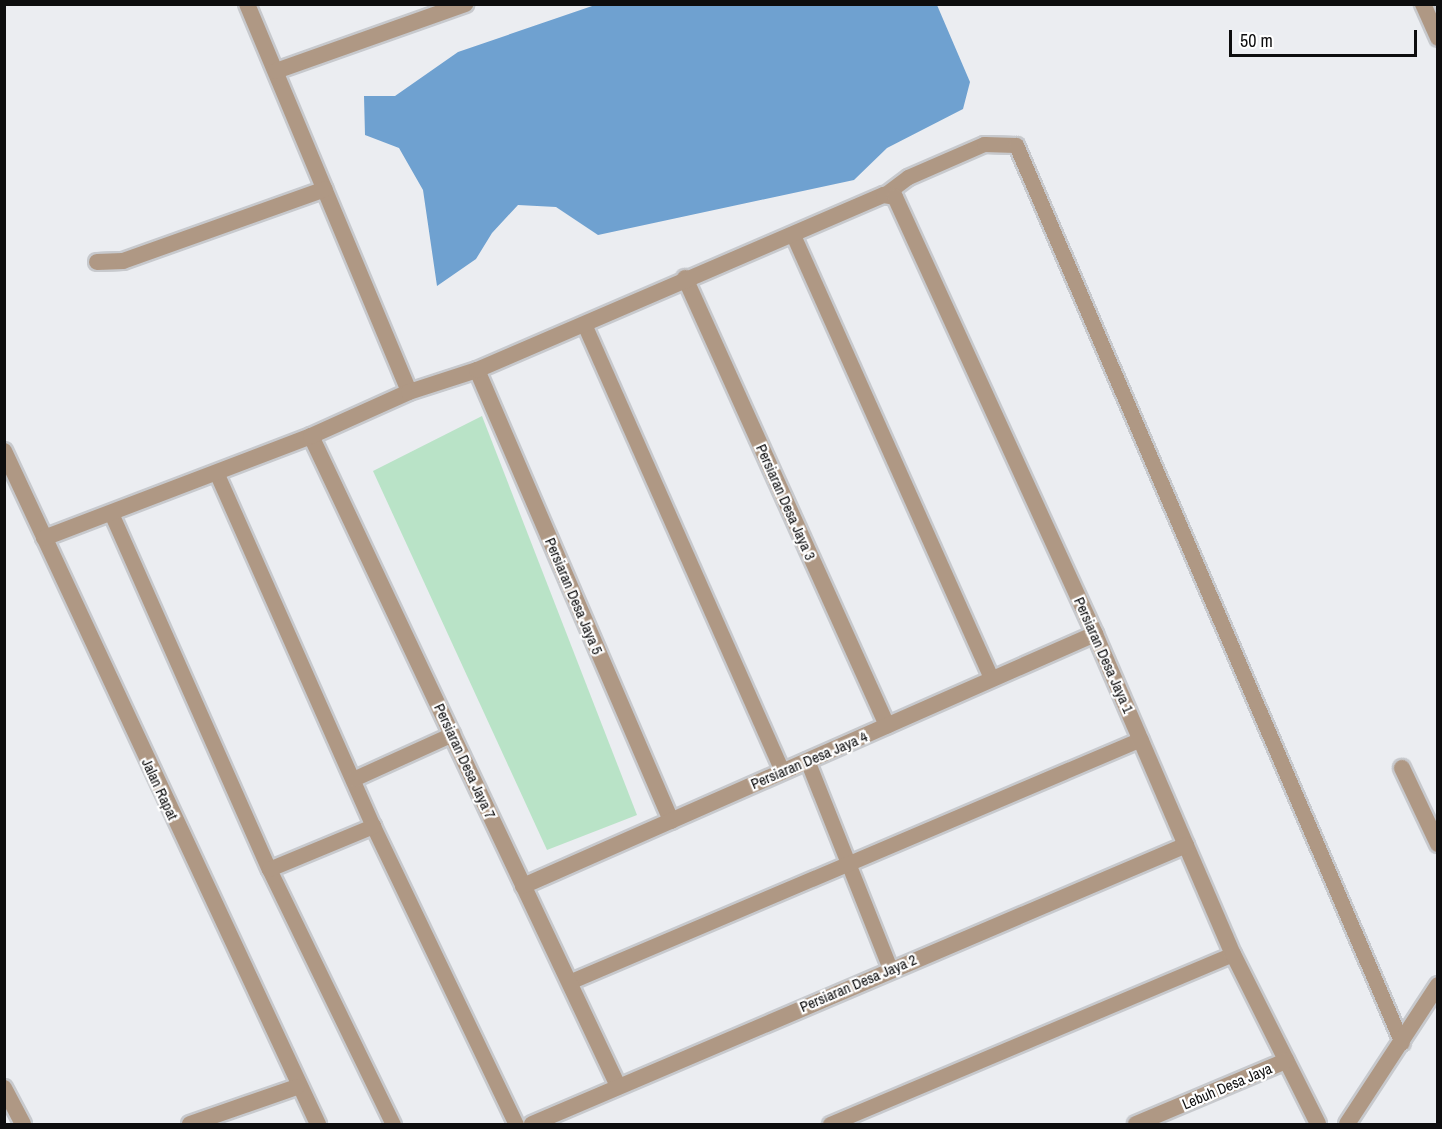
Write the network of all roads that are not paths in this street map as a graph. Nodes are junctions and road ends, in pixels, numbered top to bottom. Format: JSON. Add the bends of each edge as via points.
{"nodes":[{"id":1,"x":248,"y":4,"type":"edge"},
{"id":2,"x":465,"y":4,"type":"edge"},
{"id":3,"x":1424,"y":4,"type":"edge"},
{"id":4,"x":1437,"y":38,"type":"edge"},
{"id":5,"x":276,"y":70,"type":"junction"},
{"id":6,"x":325,"y":189,"type":"junction"},
{"id":7,"x":884,"y":195,"type":"junction"},
{"id":8,"x":793,"y":235,"type":"junction"},
{"id":9,"x":97,"y":262,"type":"dead end"},
{"id":10,"x":685,"y":278,"type":"junction"},
{"id":11,"x":584,"y":324,"type":"junction"},
{"id":12,"x":477,"y":370,"type":"junction"},
{"id":13,"x":409,"y":392,"type":"junction"},
{"id":14,"x":311,"y":436,"type":"junction"},
{"id":15,"x":4,"y":451,"type":"edge"},
{"id":16,"x":216,"y":472,"type":"junction"},
{"id":17,"x":111,"y":513,"type":"junction"},
{"id":18,"x":44,"y":538,"type":"junction"},
{"id":19,"x":1095,"y":634,"type":"junction"},
{"id":20,"x":991,"y":678,"type":"junction"},
{"id":21,"x":886,"y":726,"type":"junction"},
{"id":22,"x":452,"y":734,"type":"junction"},
{"id":23,"x":1141,"y":739,"type":"junction"},
{"id":24,"x":807,"y":760,"type":"junction"},
{"id":25,"x":1402,"y":768,"type":"dead end"},
{"id":26,"x":782,"y":770,"type":"junction"},
{"id":27,"x":353,"y":779,"type":"junction"},
{"id":28,"x":671,"y":821,"type":"junction"},
{"id":29,"x":373,"y":826,"type":"junction"},
{"id":30,"x":1437,"y":844,"type":"edge"},
{"id":31,"x":1186,"y":845,"type":"junction"},
{"id":32,"x":849,"y":865,"type":"junction"},
{"id":33,"x":269,"y":869,"type":"junction"},
{"id":34,"x":523,"y":886,"type":"junction"},
{"id":35,"x":1233,"y":954,"type":"junction"},
{"id":36,"x":890,"y":969,"type":"junction"},
{"id":37,"x":569,"y":982,"type":"junction"},
{"id":38,"x":1437,"y":985,"type":"edge"},
{"id":39,"x":1402,"y":1043,"type":"junction"},
{"id":40,"x":1286,"y":1061,"type":"junction"},
{"id":41,"x":618,"y":1086,"type":"junction"},
{"id":42,"x":297,"y":1087,"type":"junction"},
{"id":43,"x":4,"y":1088,"type":"edge"},
{"id":44,"x":556,"y":1120,"type":"edge"},
{"id":45,"x":23,"y":1125,"type":"edge"},
{"id":46,"x":190,"y":1125,"type":"edge"},
{"id":47,"x":318,"y":1125,"type":"edge"},
{"id":48,"x":393,"y":1125,"type":"edge"},
{"id":49,"x":516,"y":1125,"type":"edge"},
{"id":50,"x":532,"y":1125,"type":"edge"},
{"id":51,"x":830,"y":1125,"type":"edge"},
{"id":52,"x":1136,"y":1125,"type":"edge"},
{"id":53,"x":1318,"y":1125,"type":"edge"},
{"id":54,"x":1347,"y":1125,"type":"edge"}],
"edges":[{"from":1,"to":5,"type":"street"},
{"from":2,"to":5,"type":"street"},
{"from":3,"to":4,"type":"street"},
{"from":5,"to":6,"type":"street"},
{"from":6,"to":9,"type":"street","via":[[123,261]]},
{"from":6,"to":13,"type":"street"},
{"from":7,"to":8,"type":"street"},
{"from":7,"to":19,"type":"street","name":"Persiaran Desa Jaya 1","via":[[898,200]]},
{"from":7,"to":39,"type":"lane","via":[[908,177],[984,144],[1016,145]]},
{"from":8,"to":10,"type":"street"},
{"from":8,"to":20,"type":"lane"},
{"from":10,"to":11,"type":"street"},
{"from":10,"to":21,"type":"street","name":"Persiaran Desa Jaya 3"},
{"from":11,"to":12,"type":"street"},
{"from":11,"to":26,"type":"lane"},
{"from":12,"to":13,"type":"street"},
{"from":12,"to":28,"type":"street","name":"Persiaran Desa Jaya 5"},
{"from":13,"to":14,"type":"street"},
{"from":14,"to":16,"type":"street"},
{"from":14,"to":22,"type":"street","name":"Persiaran Desa Jaya 7"},
{"from":15,"to":18,"type":"street","name":"Jalan Rapat"},
{"from":16,"to":17,"type":"street"},
{"from":16,"to":27,"type":"lane"},
{"from":17,"to":18,"type":"street"},
{"from":17,"to":33,"type":"lane"},
{"from":18,"to":42,"type":"street","name":"Jalan Rapat"},
{"from":19,"to":20,"type":"street","name":"Persiaran Desa Jaya 4"},
{"from":19,"to":23,"type":"street","name":"Persiaran Desa Jaya 1"},
{"from":20,"to":21,"type":"street","name":"Persiaran Desa Jaya 4"},
{"from":21,"to":24,"type":"street","name":"Persiaran Desa Jaya 4"},
{"from":22,"to":27,"type":"lane"},
{"from":22,"to":34,"type":"street","name":"Persiaran Desa Jaya 7"},
{"from":23,"to":31,"type":"street","name":"Persiaran Desa Jaya 1"},
{"from":23,"to":32,"type":"lane"},
{"from":24,"to":26,"type":"street","name":"Persiaran Desa Jaya 4"},
{"from":24,"to":32,"type":"lane"},
{"from":25,"to":30,"type":"street"},
{"from":26,"to":28,"type":"street","name":"Persiaran Desa Jaya 4"},
{"from":27,"to":29,"type":"lane"},
{"from":28,"to":34,"type":"street","name":"Persiaran Desa Jaya 4"},
{"from":29,"to":33,"type":"lane"},
{"from":29,"to":49,"type":"lane"},
{"from":31,"to":35,"type":"street","name":"Persiaran Desa Jaya 1"},
{"from":31,"to":36,"type":"street","name":"Persiaran Desa Jaya 2"},
{"from":32,"to":36,"type":"lane"},
{"from":32,"to":37,"type":"lane"},
{"from":33,"to":48,"type":"lane"},
{"from":34,"to":37,"type":"street","name":"Persiaran Desa Jaya 7"},
{"from":35,"to":40,"type":"street","name":"Persiaran Desa Jaya 1"},
{"from":35,"to":51,"type":"lane"},
{"from":36,"to":41,"type":"street","name":"Persiaran Desa Jaya 2"},
{"from":37,"to":41,"type":"street","name":"Persiaran Desa Jaya 7"},
{"from":38,"to":39,"type":"street"},
{"from":39,"to":54,"type":"street"},
{"from":40,"to":52,"type":"street","name":"Lebuh Desa Jaya"},
{"from":40,"to":53,"type":"street","name":"Persiaran Desa Jaya 1"},
{"from":41,"to":44,"type":"street","name":"Persiaran Desa Jaya 2"},
{"from":42,"to":46,"type":"street"},
{"from":42,"to":47,"type":"street","name":"Jalan Rapat"},
{"from":43,"to":45,"type":"street"},
{"from":44,"to":50,"type":"street","name":"Persiaran Desa Jaya 2"}]}
